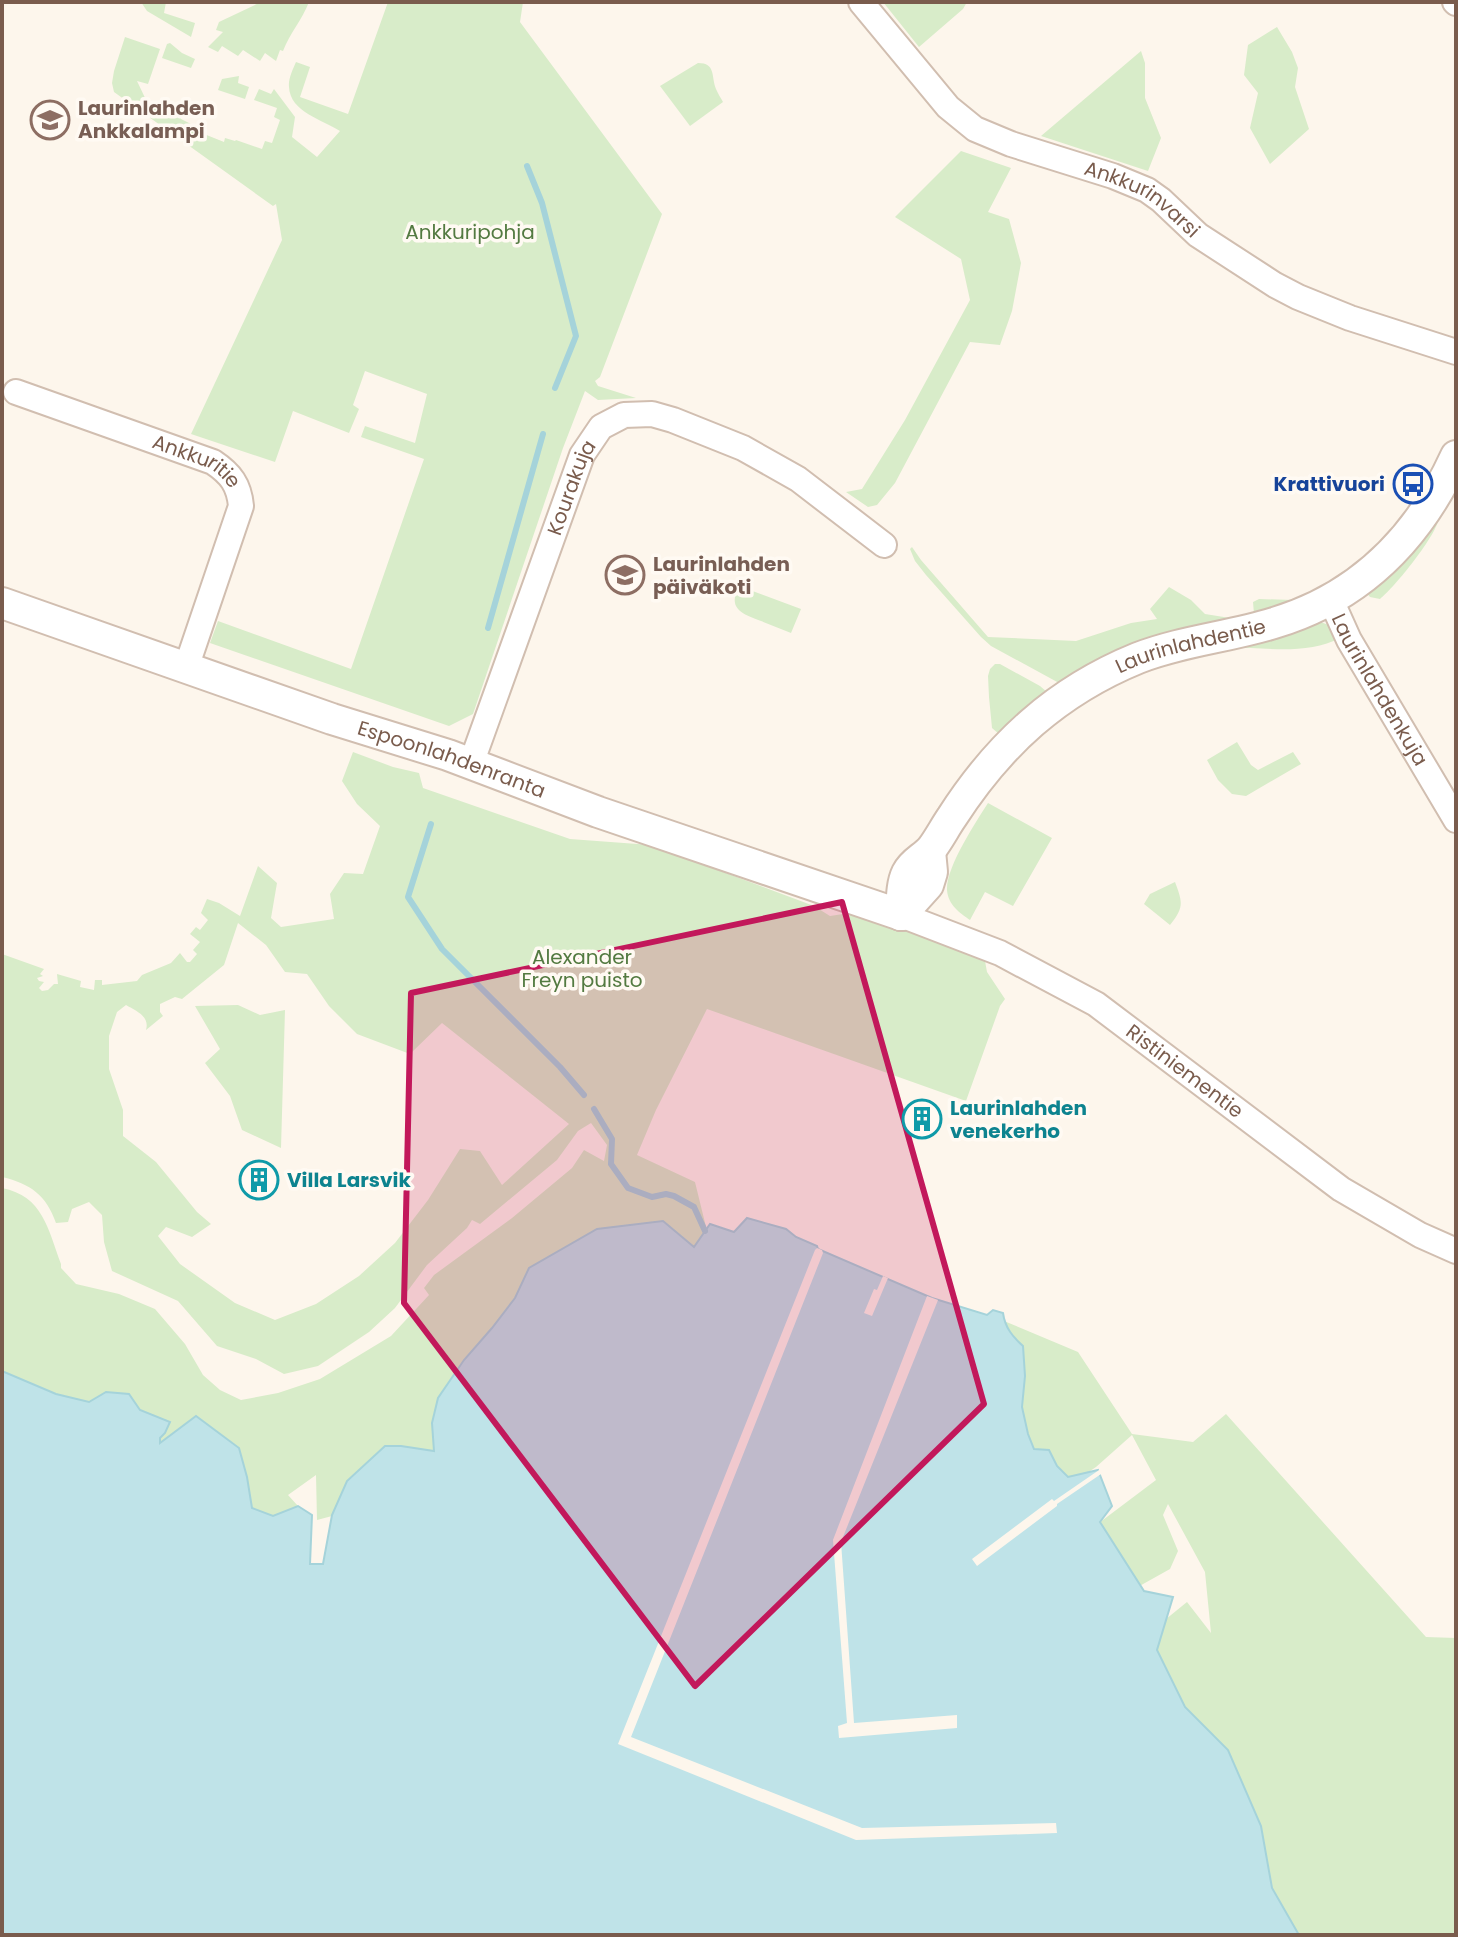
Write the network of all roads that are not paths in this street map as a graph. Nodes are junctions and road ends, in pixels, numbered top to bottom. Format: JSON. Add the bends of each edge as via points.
{"nodes":[{"id":1,"x":861,"y":2,"type":"edge"},
{"id":2,"x":1456,"y":352,"type":"edge"},
{"id":3,"x":16,"y":392,"type":"dead end"},
{"id":4,"x":1456,"y":456,"type":"edge"},
{"id":5,"x":884,"y":545,"type":"dead end"},
{"id":6,"x":1331,"y":600,"type":"junction"},
{"id":7,"x":2,"y":603,"type":"edge"},
{"id":8,"x":186,"y":668,"type":"junction"},
{"id":9,"x":471,"y":764,"type":"junction"},
{"id":10,"x":1456,"y":820,"type":"edge"},
{"id":11,"x":901,"y":915,"type":"junction"},
{"id":12,"x":1456,"y":1251,"type":"edge"}],
"edges":[{"from":1,"to":2,"type":"street","name":"Ankkurinvarsi","via":[[948,107],[975,129],[1147,190],[1198,235],[1275,285],[1350,318]]},
{"from":3,"to":8,"type":"street","name":"Ankkuritie","via":[[213,462],[236,483],[241,506]]},
{"from":4,"to":6,"type":"street","name":"Laurinlahdentie","via":[[1410,534]]},
{"from":5,"to":9,"type":"street","name":"Kourakuja","via":[[798,479],[743,448],[652,414],[624,415],[601,427],[582,455]]},
{"from":6,"to":10,"type":"street","name":"Laurinlahdenkuja","via":[[1349,640]]},
{"from":6,"to":11,"type":"street","name":"Laurinlahdentie","via":[[1275,623],[1139,658],[1060,699],[1000,752],[965,798],[930,851],[928,885]]},
{"from":7,"to":8,"type":"street","name":"Espoonlahdenranta"},
{"from":8,"to":9,"type":"street","name":"Espoonlahdenranta"},
{"from":9,"to":11,"type":"street","name":"Espoonlahdenranta"},
{"from":11,"to":12,"type":"street","name":"Ristiniementie","via":[[1000,953],[1096,1004],[1341,1189]]}]}
